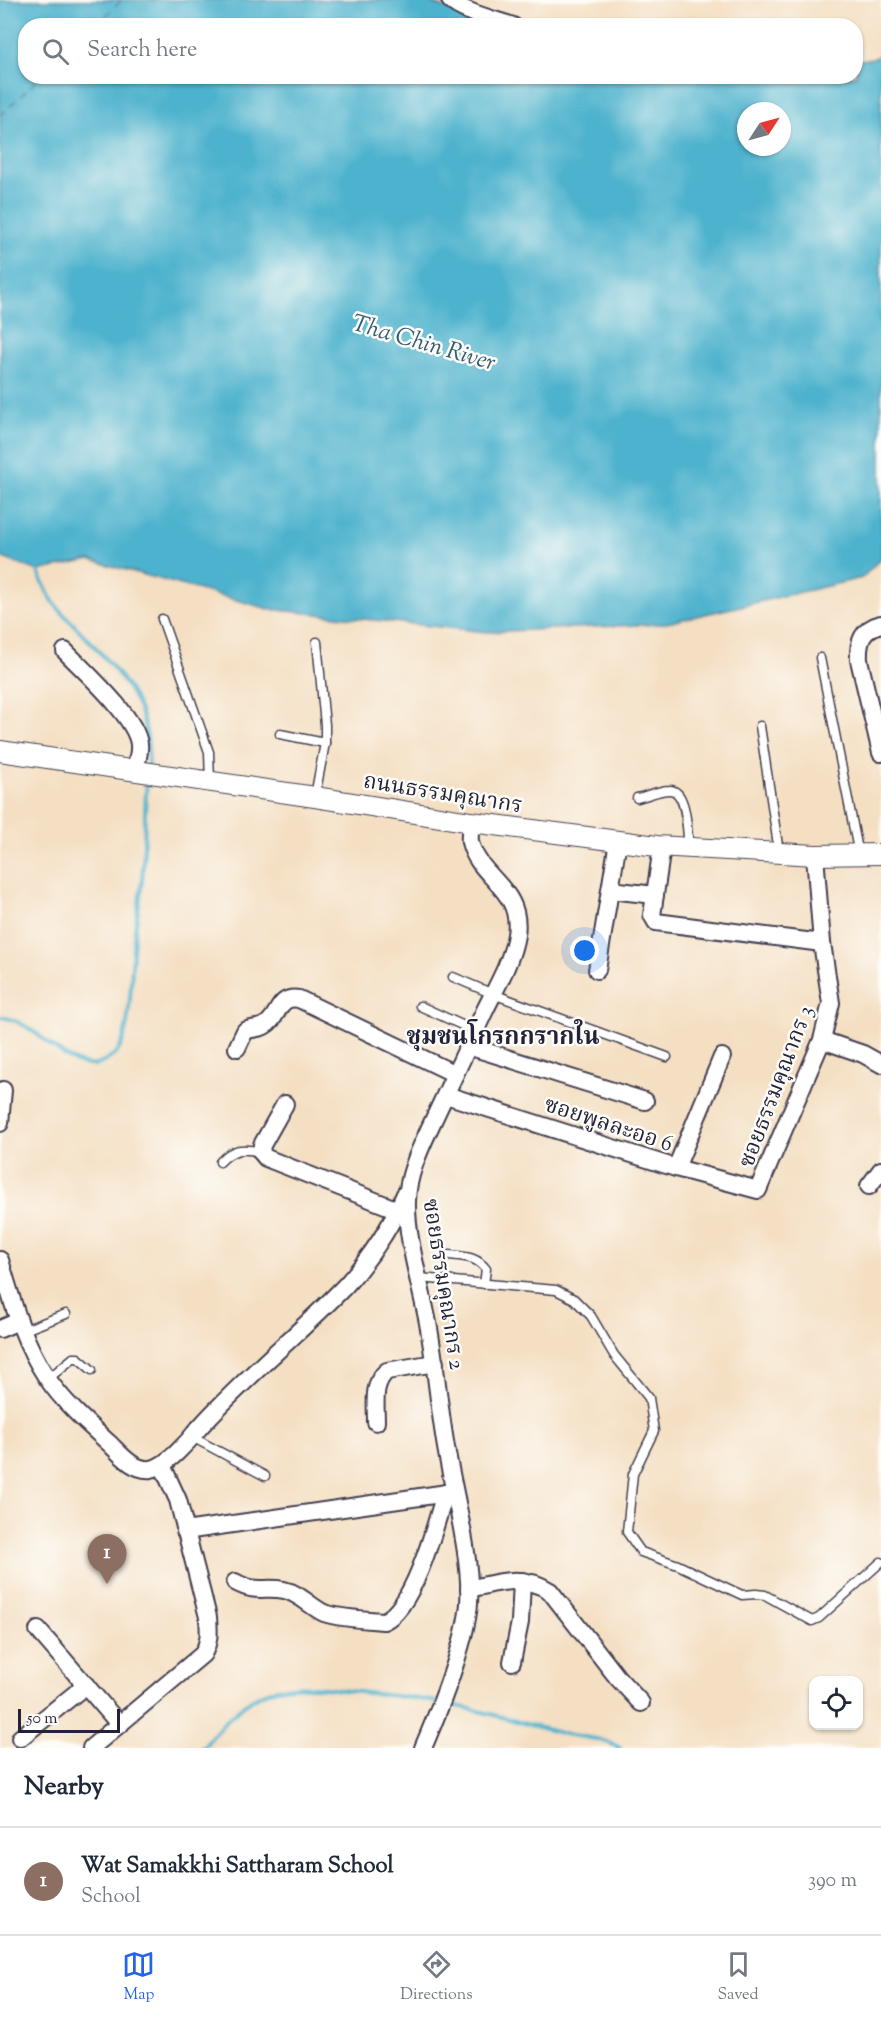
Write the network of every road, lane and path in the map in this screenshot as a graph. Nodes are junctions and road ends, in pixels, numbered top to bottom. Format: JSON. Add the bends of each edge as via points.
{"nodes":[{"id":1,"x":450,"y":0,"type":"edge"},
{"id":2,"x":490,"y":18,"type":"edge"},
{"id":3,"x":162,"y":619,"type":"dead end"},
{"id":4,"x":881,"y":624,"type":"edge"},
{"id":5,"x":317,"y":642,"type":"dead end"},
{"id":6,"x":65,"y":651,"type":"dead end"},
{"id":7,"x":820,"y":658,"type":"dead end"},
{"id":8,"x":760,"y":726,"type":"dead end"},
{"id":9,"x":280,"y":734,"type":"dead end"},
{"id":10,"x":325,"y":743,"type":"junction"},
{"id":11,"x":0,"y":751,"type":"edge"},
{"id":12,"x":881,"y":753,"type":"edge"},
{"id":13,"x":137,"y":772,"type":"junction"},
{"id":14,"x":210,"y":782,"type":"junction"},
{"id":15,"x":315,"y":797,"type":"junction"},
{"id":16,"x":637,"y":798,"type":"dead end"},
{"id":17,"x":471,"y":822,"type":"junction"},
{"id":18,"x":618,"y":841,"type":"junction"},
{"id":19,"x":662,"y":847,"type":"junction"},
{"id":20,"x":689,"y":849,"type":"junction"},
{"id":21,"x":779,"y":853,"type":"junction"},
{"id":22,"x":881,"y":854,"type":"edge"},
{"id":23,"x":815,"y":855,"type":"junction"},
{"id":24,"x":859,"y":855,"type":"junction"},
{"id":25,"x":610,"y":890,"type":"junction"},
{"id":26,"x":655,"y":895,"type":"junction"},
{"id":27,"x":822,"y":943,"type":"junction"},
{"id":28,"x":597,"y":970,"type":"dead end"},
{"id":29,"x":453,"y":977,"type":"dead end"},
{"id":30,"x":493,"y":994,"type":"junction"},
{"id":31,"x":420,"y":1006,"type":"dead end"},
{"id":32,"x":472,"y":1039,"type":"junction"},
{"id":33,"x":822,"y":1040,"type":"junction"},
{"id":34,"x":237,"y":1048,"type":"dead end"},
{"id":35,"x":667,"y":1057,"type":"dead end"},
{"id":36,"x":722,"y":1057,"type":"dead end"},
{"id":37,"x":881,"y":1064,"type":"edge"},
{"id":38,"x":455,"y":1074,"type":"junction"},
{"id":39,"x":3,"y":1090,"type":"dead end"},
{"id":40,"x":446,"y":1095,"type":"junction"},
{"id":41,"x":645,"y":1101,"type":"dead end"},
{"id":42,"x":285,"y":1104,"type":"dead end"},
{"id":43,"x":0,"y":1123,"type":"edge"},
{"id":44,"x":261,"y":1152,"type":"junction"},
{"id":45,"x":220,"y":1162,"type":"dead end"},
{"id":46,"x":676,"y":1168,"type":"junction"},
{"id":47,"x":881,"y":1170,"type":"edge"},
{"id":48,"x":410,"y":1181,"type":"junction"},
{"id":49,"x":868,"y":1186,"type":"dead end"},
{"id":50,"x":758,"y":1190,"type":"joint"},
{"id":51,"x":398,"y":1210,"type":"junction"},
{"id":52,"x":449,"y":1255,"type":"dead end"},
{"id":53,"x":0,"y":1260,"type":"edge"},
{"id":54,"x":419,"y":1278,"type":"junction"},
{"id":55,"x":484,"y":1284,"type":"junction"},
{"id":56,"x":66,"y":1314,"type":"dead end"},
{"id":57,"x":20,"y":1326,"type":"junction"},
{"id":58,"x":0,"y":1329,"type":"edge"},
{"id":59,"x":435,"y":1363,"type":"junction"},
{"id":60,"x":92,"y":1370,"type":"dead end"},
{"id":61,"x":48,"y":1379,"type":"junction"},
{"id":62,"x":376,"y":1422,"type":"dead end"},
{"id":63,"x":192,"y":1437,"type":"junction"},
{"id":64,"x":162,"y":1465,"type":"junction"},
{"id":65,"x":265,"y":1476,"type":"dead end"},
{"id":66,"x":450,"y":1493,"type":"junction"},
{"id":67,"x":185,"y":1531,"type":"junction"},
{"id":68,"x":881,"y":1562,"type":"edge"},
{"id":69,"x":522,"y":1581,"type":"junction"},
{"id":70,"x":235,"y":1582,"type":"dead end"},
{"id":71,"x":469,"y":1589,"type":"junction"},
{"id":72,"x":38,"y":1630,"type":"dead end"},
{"id":73,"x":512,"y":1662,"type":"dead end"},
{"id":74,"x":86,"y":1685,"type":"junction"},
{"id":75,"x":640,"y":1703,"type":"dead end"},
{"id":76,"x":120,"y":1725,"type":"junction"},
{"id":77,"x":20,"y":1738,"type":"dead end"},
{"id":78,"x":92,"y":1748,"type":"edge"},
{"id":79,"x":423,"y":1748,"type":"edge"}],
"edges":[{"from":1,"to":2,"type":"street"},
{"from":3,"to":14,"type":"lane","via":[[209,752]]},
{"from":4,"to":12,"type":"street","via":[[868,629],[858,645]]},
{"from":5,"to":10,"type":"lane"},
{"from":6,"to":13,"type":"street","via":[[134,729],[139,743]]},
{"from":7,"to":24,"type":"lane"},
{"from":8,"to":21,"type":"lane"},
{"from":9,"to":10,"type":"lane"},
{"from":10,"to":15,"type":"lane"},
{"from":11,"to":13,"type":"street","name":"ถนนธรรมคุณากร"},
{"from":13,"to":14,"type":"street","name":"ถนนธรรมคุณากร"},
{"from":14,"to":15,"type":"street","name":"ถนนธรรมคุณากร"},
{"from":15,"to":17,"type":"street","name":"ถนนธรรมคุณากร"},
{"from":16,"to":20,"type":"lane","via":[[670,789],[676,791],[686,815]]},
{"from":17,"to":18,"type":"street","name":"ถนนธรรมคุณากร"},
{"from":17,"to":30,"type":"street","name":"ซอยธรรมคุณากร 2","via":[[472,847],[505,891],[516,914],[514,944]]},
{"from":18,"to":19,"type":"street","name":"ถนนธรรมคุณากร"},
{"from":18,"to":25,"type":"street"},
{"from":19,"to":20,"type":"street","name":"ถนนธรรมคุณากร"},
{"from":19,"to":26,"type":"street"},
{"from":20,"to":21,"type":"street","name":"ถนนธรรมคุณากร"},
{"from":21,"to":23,"type":"street","name":"ถนนธรรมคุณากร"},
{"from":22,"to":24,"type":"street","name":"ถนนธรรมคุณากร"},
{"from":23,"to":24,"type":"street","name":"ถนนธรรมคุณากร"},
{"from":23,"to":27,"type":"street","name":"ซอยธรรมคุณากร 3"},
{"from":25,"to":26,"type":"street"},
{"from":25,"to":28,"type":"street"},
{"from":26,"to":27,"type":"street","via":[[652,915],[657,922]]},
{"from":27,"to":33,"type":"street","name":"ซอยธรรมคุณากร 3","via":[[831,1003]]},
{"from":29,"to":30,"type":"lane"},
{"from":30,"to":32,"type":"street","name":"ซอยธรรมคุณากร 2"},
{"from":30,"to":35,"type":"lane"},
{"from":31,"to":32,"type":"lane"},
{"from":32,"to":38,"type":"street","name":"ซอยธรรมคุณากร 2"},
{"from":32,"to":41,"type":"street"},
{"from":33,"to":37,"type":"street"},
{"from":33,"to":50,"type":"street","name":"ซอยธรรมคุณากร 3"},
{"from":34,"to":38,"type":"street","via":[[245,1031],[265,1026],[291,997]]},
{"from":36,"to":46,"type":"street"},
{"from":38,"to":40,"type":"street","name":"ซอยธรรมคุณากร 2"},
{"from":39,"to":43,"type":"street"},
{"from":40,"to":46,"type":"street","name":"ซอยพูลละออ 6"},
{"from":40,"to":48,"type":"street","name":"ซอยธรรมคุณากร 2","via":[[418,1153]]},
{"from":42,"to":44,"type":"street"},
{"from":44,"to":45,"type":"lane","via":[[243,1148]]},
{"from":44,"to":51,"type":"street","via":[[287,1168]]},
{"from":46,"to":50,"type":"street","name":"ซอยพูลละออ 6"},
{"from":47,"to":49,"type":"street"},
{"from":48,"to":51,"type":"street"},
{"from":48,"to":54,"type":"street","name":"ซอยธรรมคุณากร 2","via":[[407,1213]]},
{"from":51,"to":63,"type":"street","via":[[346,1285]]},
{"from":52,"to":55,"type":"lane","via":[[473,1257],[480,1262],[486,1269]]},
{"from":53,"to":57,"type":"street"},
{"from":54,"to":55,"type":"lane"},
{"from":54,"to":59,"type":"street","name":"ซอยธรรมคุณากร 2"},
{"from":55,"to":68,"type":"lane","via":[[556,1290],[574,1299],[591,1316],[614,1355],[649,1398],[654,1431],[633,1474],[627,1532],[641,1552],[742,1595],[765,1596],[812,1621]]},
{"from":56,"to":57,"type":"lane"},
{"from":57,"to":58,"type":"street"},
{"from":57,"to":61,"type":"street"},
{"from":59,"to":62,"type":"street","via":[[384,1373],[377,1383]]},
{"from":59,"to":66,"type":"street","name":"ซอยธรรมคุณากร 2"},
{"from":60,"to":61,"type":"lane","via":[[73,1358]]},
{"from":61,"to":64,"type":"street","via":[[84,1420],[134,1466],[153,1469]]},
{"from":63,"to":64,"type":"street"},
{"from":63,"to":65,"type":"lane"},
{"from":64,"to":67,"type":"street","via":[[178,1500]]},
{"from":66,"to":67,"type":"street"},
{"from":66,"to":70,"type":"street","via":[[411,1588],[392,1618],[384,1621],[326,1614],[291,1592],[244,1587]]},
{"from":66,"to":71,"type":"street","name":"ซอยธรรมคุณากร 2","via":[[465,1552]]},
{"from":67,"to":76,"type":"street","via":[[208,1617],[208,1645],[203,1654]]},
{"from":69,"to":71,"type":"street"},
{"from":69,"to":73,"type":"street","via":[[520,1622]]},
{"from":69,"to":75,"type":"street","via":[[537,1583],[550,1591]]},
{"from":71,"to":79,"type":"street","name":"ซอยธรรมคุณากร 2","via":[[465,1623],[450,1677]]},
{"from":72,"to":74,"type":"street"},
{"from":74,"to":76,"type":"street"},
{"from":74,"to":77,"type":"street"},
{"from":76,"to":78,"type":"street"}]}
